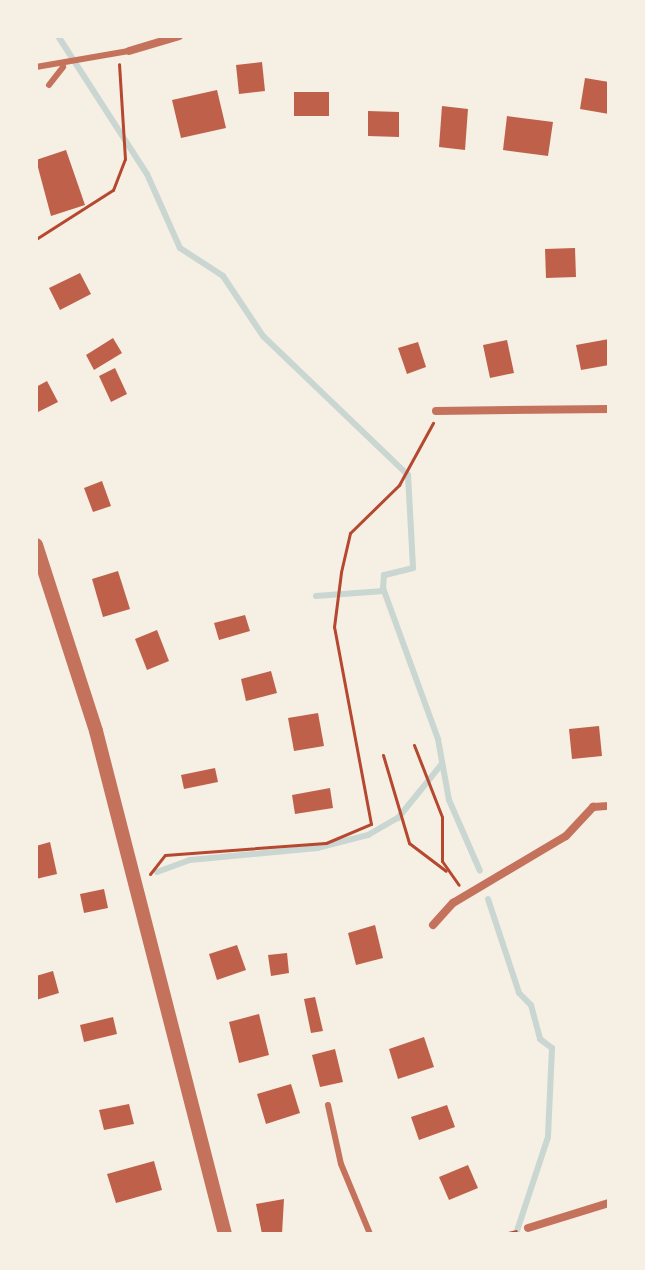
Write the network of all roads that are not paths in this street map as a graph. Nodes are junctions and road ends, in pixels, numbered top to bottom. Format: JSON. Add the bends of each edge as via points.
{"nodes":[{"id":1,"x":179,"y":36,"type":"edge"},
{"id":2,"x":129,"y":51,"type":"joint"},
{"id":3,"x":36,"y":67,"type":"edge"},
{"id":4,"x":63,"y":67,"type":"junction"},
{"id":5,"x":49,"y":85,"type":"dead end"},
{"id":6,"x":609,"y":409,"type":"edge"},
{"id":7,"x":436,"y":411,"type":"road end"},
{"id":8,"x":37,"y":548,"type":"edge"},
{"id":9,"x":609,"y":806,"type":"edge"},
{"id":10,"x":433,"y":925,"type":"dead end"},
{"id":11,"x":328,"y":1105,"type":"dead end"},
{"id":12,"x":609,"y":1203,"type":"edge"},
{"id":13,"x":528,"y":1228,"type":"dead end"},
{"id":14,"x":225,"y":1234,"type":"edge"},
{"id":15,"x":370,"y":1234,"type":"edge"}],
"edges":[{"from":1,"to":2,"type":"street"},
{"from":2,"to":4,"type":"lane"},
{"from":3,"to":4,"type":"lane"},
{"from":4,"to":5,"type":"lane"},
{"from":6,"to":7,"type":"street"},
{"from":8,"to":14,"type":"street","via":[[96,731]]},
{"from":9,"to":10,"type":"street","via":[[593,807],[537,856],[466,894]]},
{"from":11,"to":15,"type":"lane","via":[[341,1164]]},
{"from":12,"to":13,"type":"street"}]}
